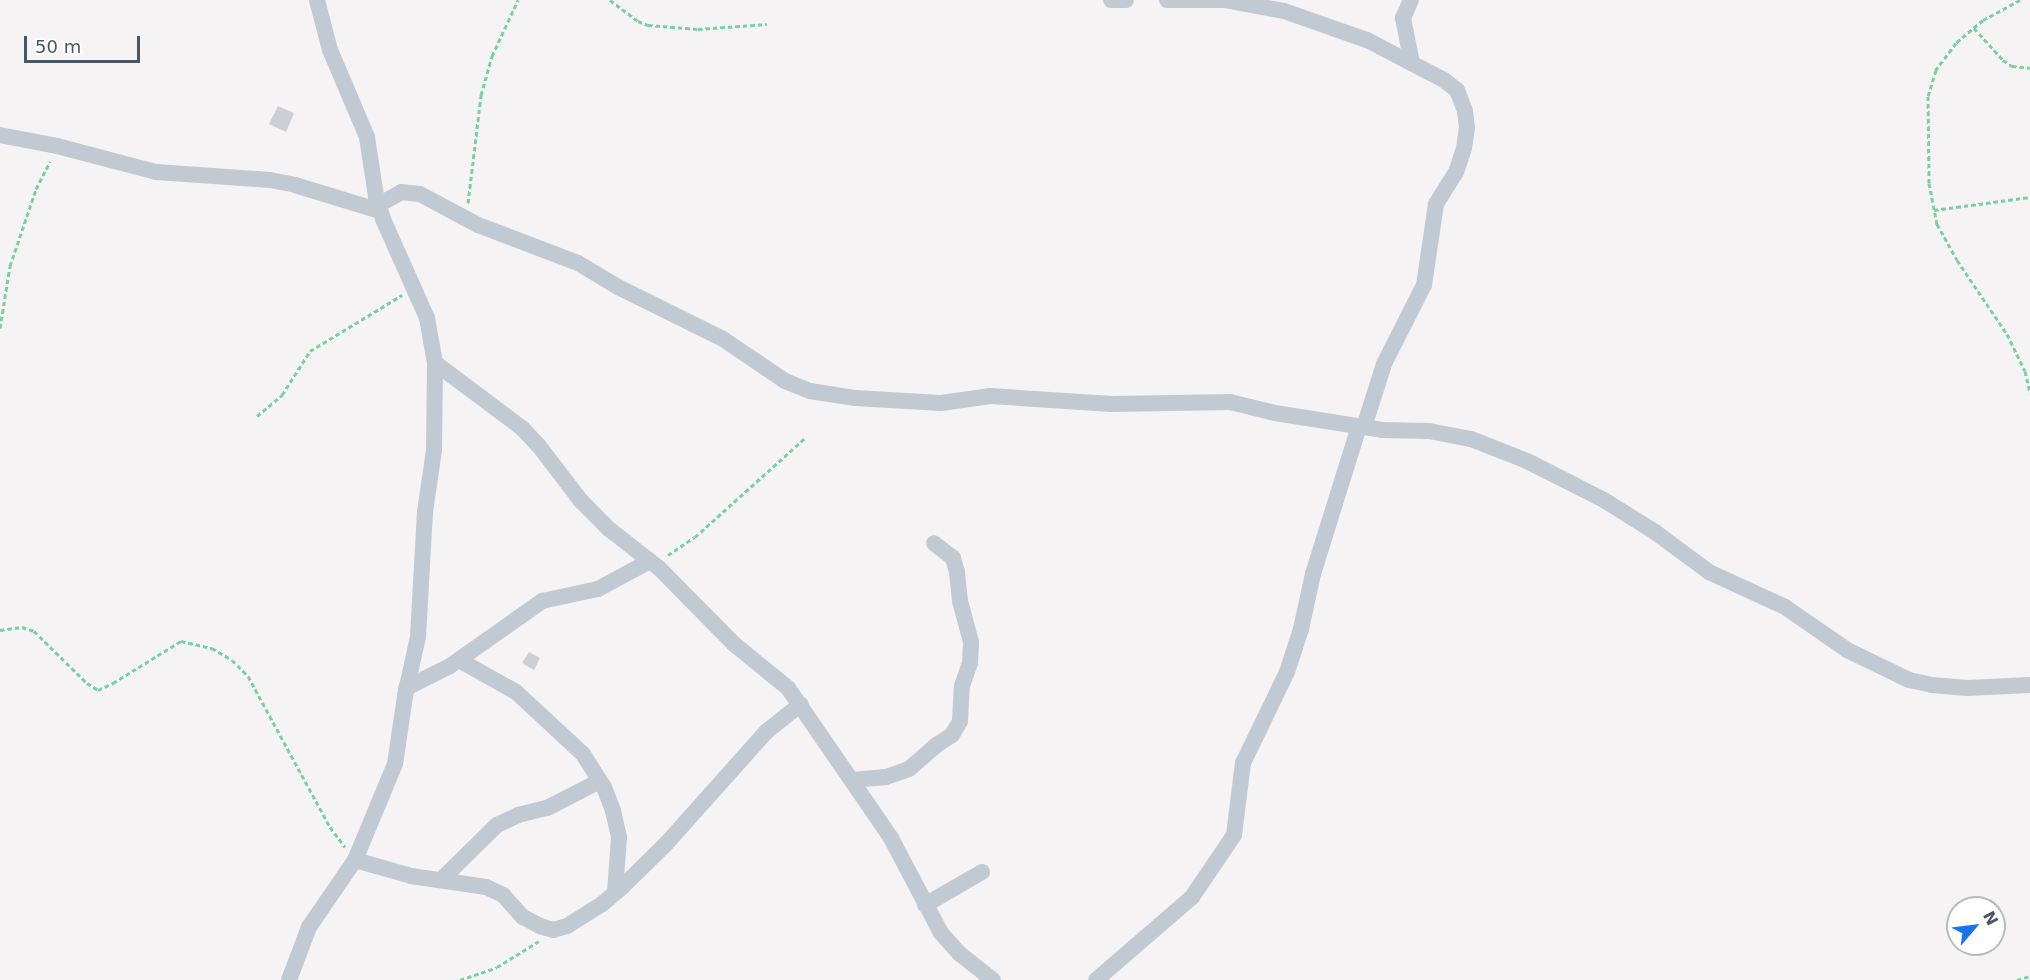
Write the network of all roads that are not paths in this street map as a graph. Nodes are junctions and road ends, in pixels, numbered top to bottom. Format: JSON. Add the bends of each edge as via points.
{"nodes":[{"id":1,"x":317,"y":0,"type":"edge"},
{"id":2,"x":1111,"y":0,"type":"edge"},
{"id":3,"x":1126,"y":0,"type":"edge"},
{"id":4,"x":1167,"y":0,"type":"edge"},
{"id":5,"x":1411,"y":0,"type":"edge"},
{"id":6,"x":1412,"y":63,"type":"junction"},
{"id":7,"x":0,"y":135,"type":"edge"},
{"id":8,"x":379,"y":208,"type":"junction"},
{"id":9,"x":435,"y":363,"type":"junction"},
{"id":10,"x":1361,"y":427,"type":"junction"},
{"id":11,"x":934,"y":543,"type":"dead end"},
{"id":12,"x":652,"y":562,"type":"junction"},
{"id":13,"x":459,"y":660,"type":"junction"},
{"id":14,"x":2030,"y":685,"type":"edge"},
{"id":15,"x":406,"y":688,"type":"junction"},
{"id":16,"x":801,"y":704,"type":"junction"},
{"id":17,"x":852,"y":780,"type":"junction"},
{"id":18,"x":600,"y":781,"type":"junction"},
{"id":19,"x":355,"y":860,"type":"junction"},
{"id":20,"x":981,"y":872,"type":"dead end"},
{"id":21,"x":441,"y":880,"type":"junction"},
{"id":22,"x":615,"y":893,"type":"junction"},
{"id":23,"x":925,"y":905,"type":"junction"},
{"id":24,"x":290,"y":980,"type":"edge"},
{"id":25,"x":993,"y":980,"type":"edge"},
{"id":26,"x":1096,"y":980,"type":"edge"}],
"edges":[{"from":1,"to":8,"type":"street","via":[[330,51],[367,137]]},
{"from":2,"to":3,"type":"street"},
{"from":4,"to":6,"type":"street","via":[[1224,0],[1284,11],[1367,40]]},
{"from":5,"to":6,"type":"street","via":[[1403,18]]},
{"from":6,"to":10,"type":"street","via":[[1457,90],[1467,128],[1456,172],[1436,204],[1424,285],[1384,364]]},
{"from":7,"to":8,"type":"street","via":[[156,172],[270,180]]},
{"from":8,"to":9,"type":"street","via":[[419,294]]},
{"from":8,"to":10,"type":"street","via":[[393,195],[420,194],[466,220],[578,263],[723,339],[785,381],[810,391],[931,402],[991,396],[1112,404],[1230,402]]},
{"from":9,"to":12,"type":"street","via":[[522,428],[581,501]]},
{"from":9,"to":15,"type":"street","via":[[434,450],[425,512],[418,637]]},
{"from":10,"to":14,"type":"street","via":[[1429,431],[1471,439],[1527,461],[1604,500],[1709,572],[1785,607],[1847,650],[1909,680],[1967,688]]},
{"from":10,"to":26,"type":"street","via":[[1313,574],[1287,672],[1243,763],[1234,835],[1192,897]]},
{"from":11,"to":17,"type":"street","via":[[953,558],[971,642],[960,721],[952,735],[909,769],[886,777]]},
{"from":12,"to":13,"type":"street","via":[[598,589],[542,601]]},
{"from":12,"to":16,"type":"street"},
{"from":13,"to":15,"type":"street"},
{"from":13,"to":18,"type":"street","via":[[516,692],[537,709],[583,754]]},
{"from":15,"to":19,"type":"street","via":[[395,764]]},
{"from":16,"to":17,"type":"street"},
{"from":16,"to":22,"type":"street","via":[[767,731],[665,845]]},
{"from":17,"to":23,"type":"street","via":[[891,838]]},
{"from":18,"to":21,"type":"street","via":[[547,808],[497,825]]},
{"from":18,"to":22,"type":"street","via":[[619,837]]},
{"from":19,"to":21,"type":"street","via":[[389,871]]},
{"from":19,"to":24,"type":"street","via":[[309,927]]},
{"from":20,"to":23,"type":"street"},
{"from":21,"to":22,"type":"street","via":[[486,887],[503,895],[523,917],[553,930],[574,921]]},
{"from":23,"to":25,"type":"street","via":[[948,943]]}]}
